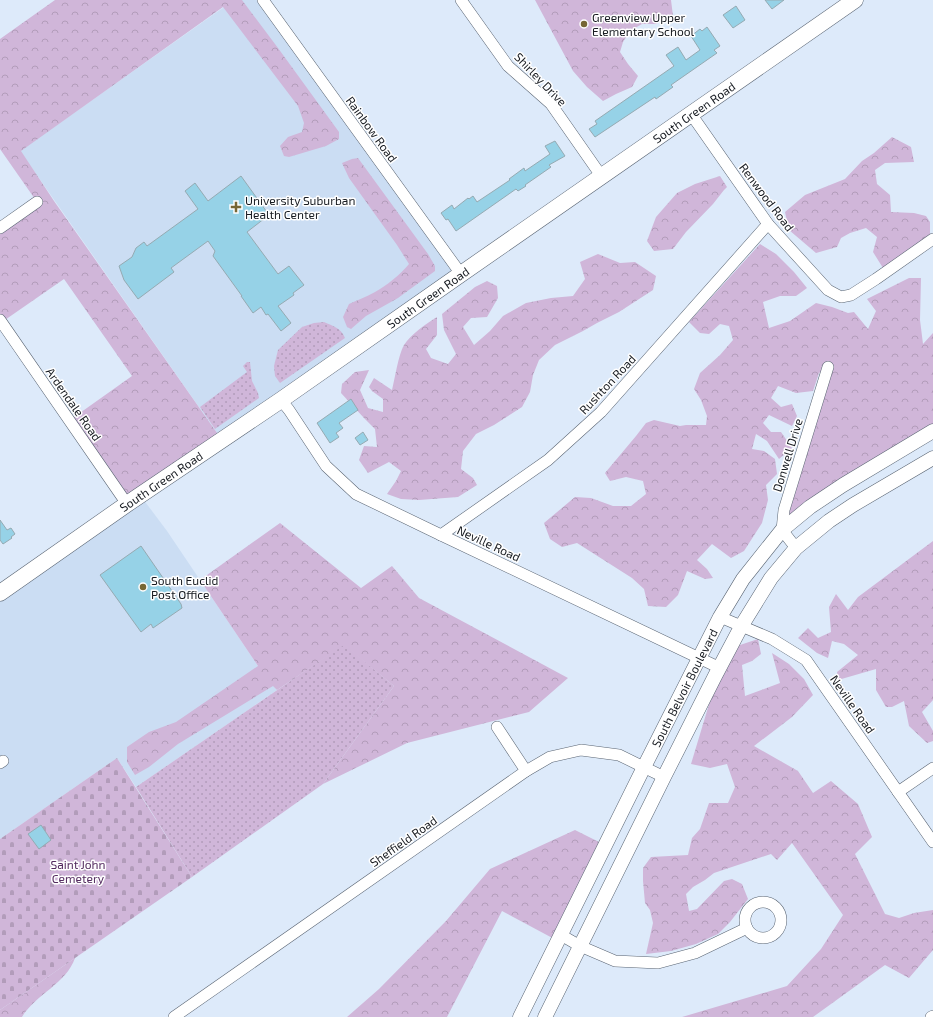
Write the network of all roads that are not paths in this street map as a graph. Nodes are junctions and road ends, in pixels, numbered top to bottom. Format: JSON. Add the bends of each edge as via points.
{"nodes":[{"id":1,"x":263,"y":0,"type":"edge"},
{"id":2,"x":461,"y":0,"type":"edge"},
{"id":3,"x":855,"y":0,"type":"edge"},
{"id":4,"x":691,"y":114,"type":"junction"},
{"id":5,"x":602,"y":177,"type":"junction"},
{"id":6,"x":37,"y":202,"type":"dead end"},
{"id":7,"x":768,"y":224,"type":"junction"},
{"id":8,"x":0,"y":228,"type":"edge"},
{"id":9,"x":933,"y":239,"type":"edge"},
{"id":10,"x":461,"y":274,"type":"junction"},
{"id":11,"x":0,"y":320,"type":"edge"},
{"id":12,"x":828,"y":367,"type":"dead end"},
{"id":13,"x":281,"y":400,"type":"junction"},
{"id":14,"x":933,"y":431,"type":"edge"},
{"id":15,"x":933,"y":458,"type":"edge"},
{"id":16,"x":128,"y":504,"type":"junction"},
{"id":17,"x":782,"y":530,"type":"junction"},
{"id":18,"x":441,"y":535,"type":"junction"},
{"id":19,"x":796,"y":548,"type":"junction"},
{"id":20,"x":0,"y":593,"type":"edge"},
{"id":21,"x":720,"y":617,"type":"junction"},
{"id":22,"x":742,"y":625,"type":"junction"},
{"id":23,"x":700,"y":658,"type":"junction"},
{"id":24,"x":720,"y":668,"type":"junction"},
{"id":25,"x":497,"y":727,"type":"dead end"},
{"id":26,"x":644,"y":767,"type":"junction"},
{"id":27,"x":933,"y":768,"type":"edge"},
{"id":28,"x":526,"y":771,"type":"junction"},
{"id":29,"x":664,"y":777,"type":"junction"},
{"id":30,"x":898,"y":792,"type":"junction"},
{"id":31,"x":933,"y":842,"type":"edge"},
{"id":32,"x":747,"y":928,"type":"dead end"},
{"id":33,"x":561,"y":935,"type":"junction"},
{"id":34,"x":580,"y":946,"type":"junction"},
{"id":35,"x":174,"y":1017,"type":"edge"},
{"id":36,"x":520,"y":1017,"type":"edge"},
{"id":37,"x":545,"y":1017,"type":"edge"}],
"edges":[{"from":1,"to":10,"type":"street","name":"Rainbow Road"},
{"from":2,"to":5,"type":"street","name":"Shirley Drive","via":[[508,66],[551,104]]},
{"from":3,"to":4,"type":"main road","name":"South Green Road"},
{"from":4,"to":5,"type":"main road","name":"South Green Road"},
{"from":4,"to":7,"type":"street","name":"Renwood Road"},
{"from":5,"to":10,"type":"main road","name":"South Green Road"},
{"from":6,"to":8,"type":"street"},
{"from":7,"to":9,"type":"street","name":"Renwood Road","via":[[828,290],[840,297],[851,295]]},
{"from":7,"to":18,"type":"street","name":"Rushton Road","via":[[601,412],[548,460]]},
{"from":10,"to":13,"type":"main road","name":"South Green Road"},
{"from":11,"to":16,"type":"street","name":"Ardendale Road"},
{"from":12,"to":17,"type":"street","name":"Donwell Drive","via":[[787,498]]},
{"from":13,"to":16,"type":"main road","name":"South Green Road"},
{"from":13,"to":18,"type":"street","name":"Neville Road","via":[[326,466],[356,494]]},
{"from":14,"to":17,"type":"street","name":"South Belvoir Boulevard","via":[[843,485]]},
{"from":15,"to":19,"type":"street","name":"South Belvoir Boulevard","via":[[853,505]]},
{"from":16,"to":20,"type":"main road","name":"South Green Road"},
{"from":17,"to":19,"type":"street"},
{"from":17,"to":21,"type":"street","name":"South Belvoir Boulevard","via":[[743,579]]},
{"from":18,"to":23,"type":"street","name":"Neville Road"},
{"from":19,"to":22,"type":"street","name":"South Belvoir Boulevard","via":[[771,578]]},
{"from":21,"to":22,"type":"street","name":"Neville Road"},
{"from":21,"to":23,"type":"street","name":"South Belvoir Boulevard"},
{"from":22,"to":24,"type":"street","name":"South Belvoir Boulevard"},
{"from":22,"to":30,"type":"street","name":"Neville Road","via":[[772,639],[806,660]]},
{"from":23,"to":24,"type":"street","name":"Neville Road"},
{"from":23,"to":26,"type":"street","name":"South Belvoir Boulevard"},
{"from":24,"to":29,"type":"street","name":"South Belvoir Boulevard"},
{"from":25,"to":28,"type":"street"},
{"from":26,"to":28,"type":"street","name":"Sheffield Road","via":[[619,755],[581,750],[550,757]]},
{"from":26,"to":29,"type":"street","name":"Sheffield Road"},
{"from":26,"to":33,"type":"street","name":"South Belvoir Boulevard"},
{"from":27,"to":30,"type":"street"},
{"from":28,"to":35,"type":"street","name":"Sheffield Road"},
{"from":29,"to":34,"type":"street","name":"South Belvoir Boulevard"},
{"from":30,"to":31,"type":"street","name":"Neville Road"},
{"from":32,"to":34,"type":"street","via":[[695,953],[658,963],[615,961]]},
{"from":33,"to":34,"type":"street"},
{"from":33,"to":36,"type":"street","name":"South Belvoir Boulevard"},
{"from":34,"to":37,"type":"street","name":"South Belvoir Boulevard"}]}
